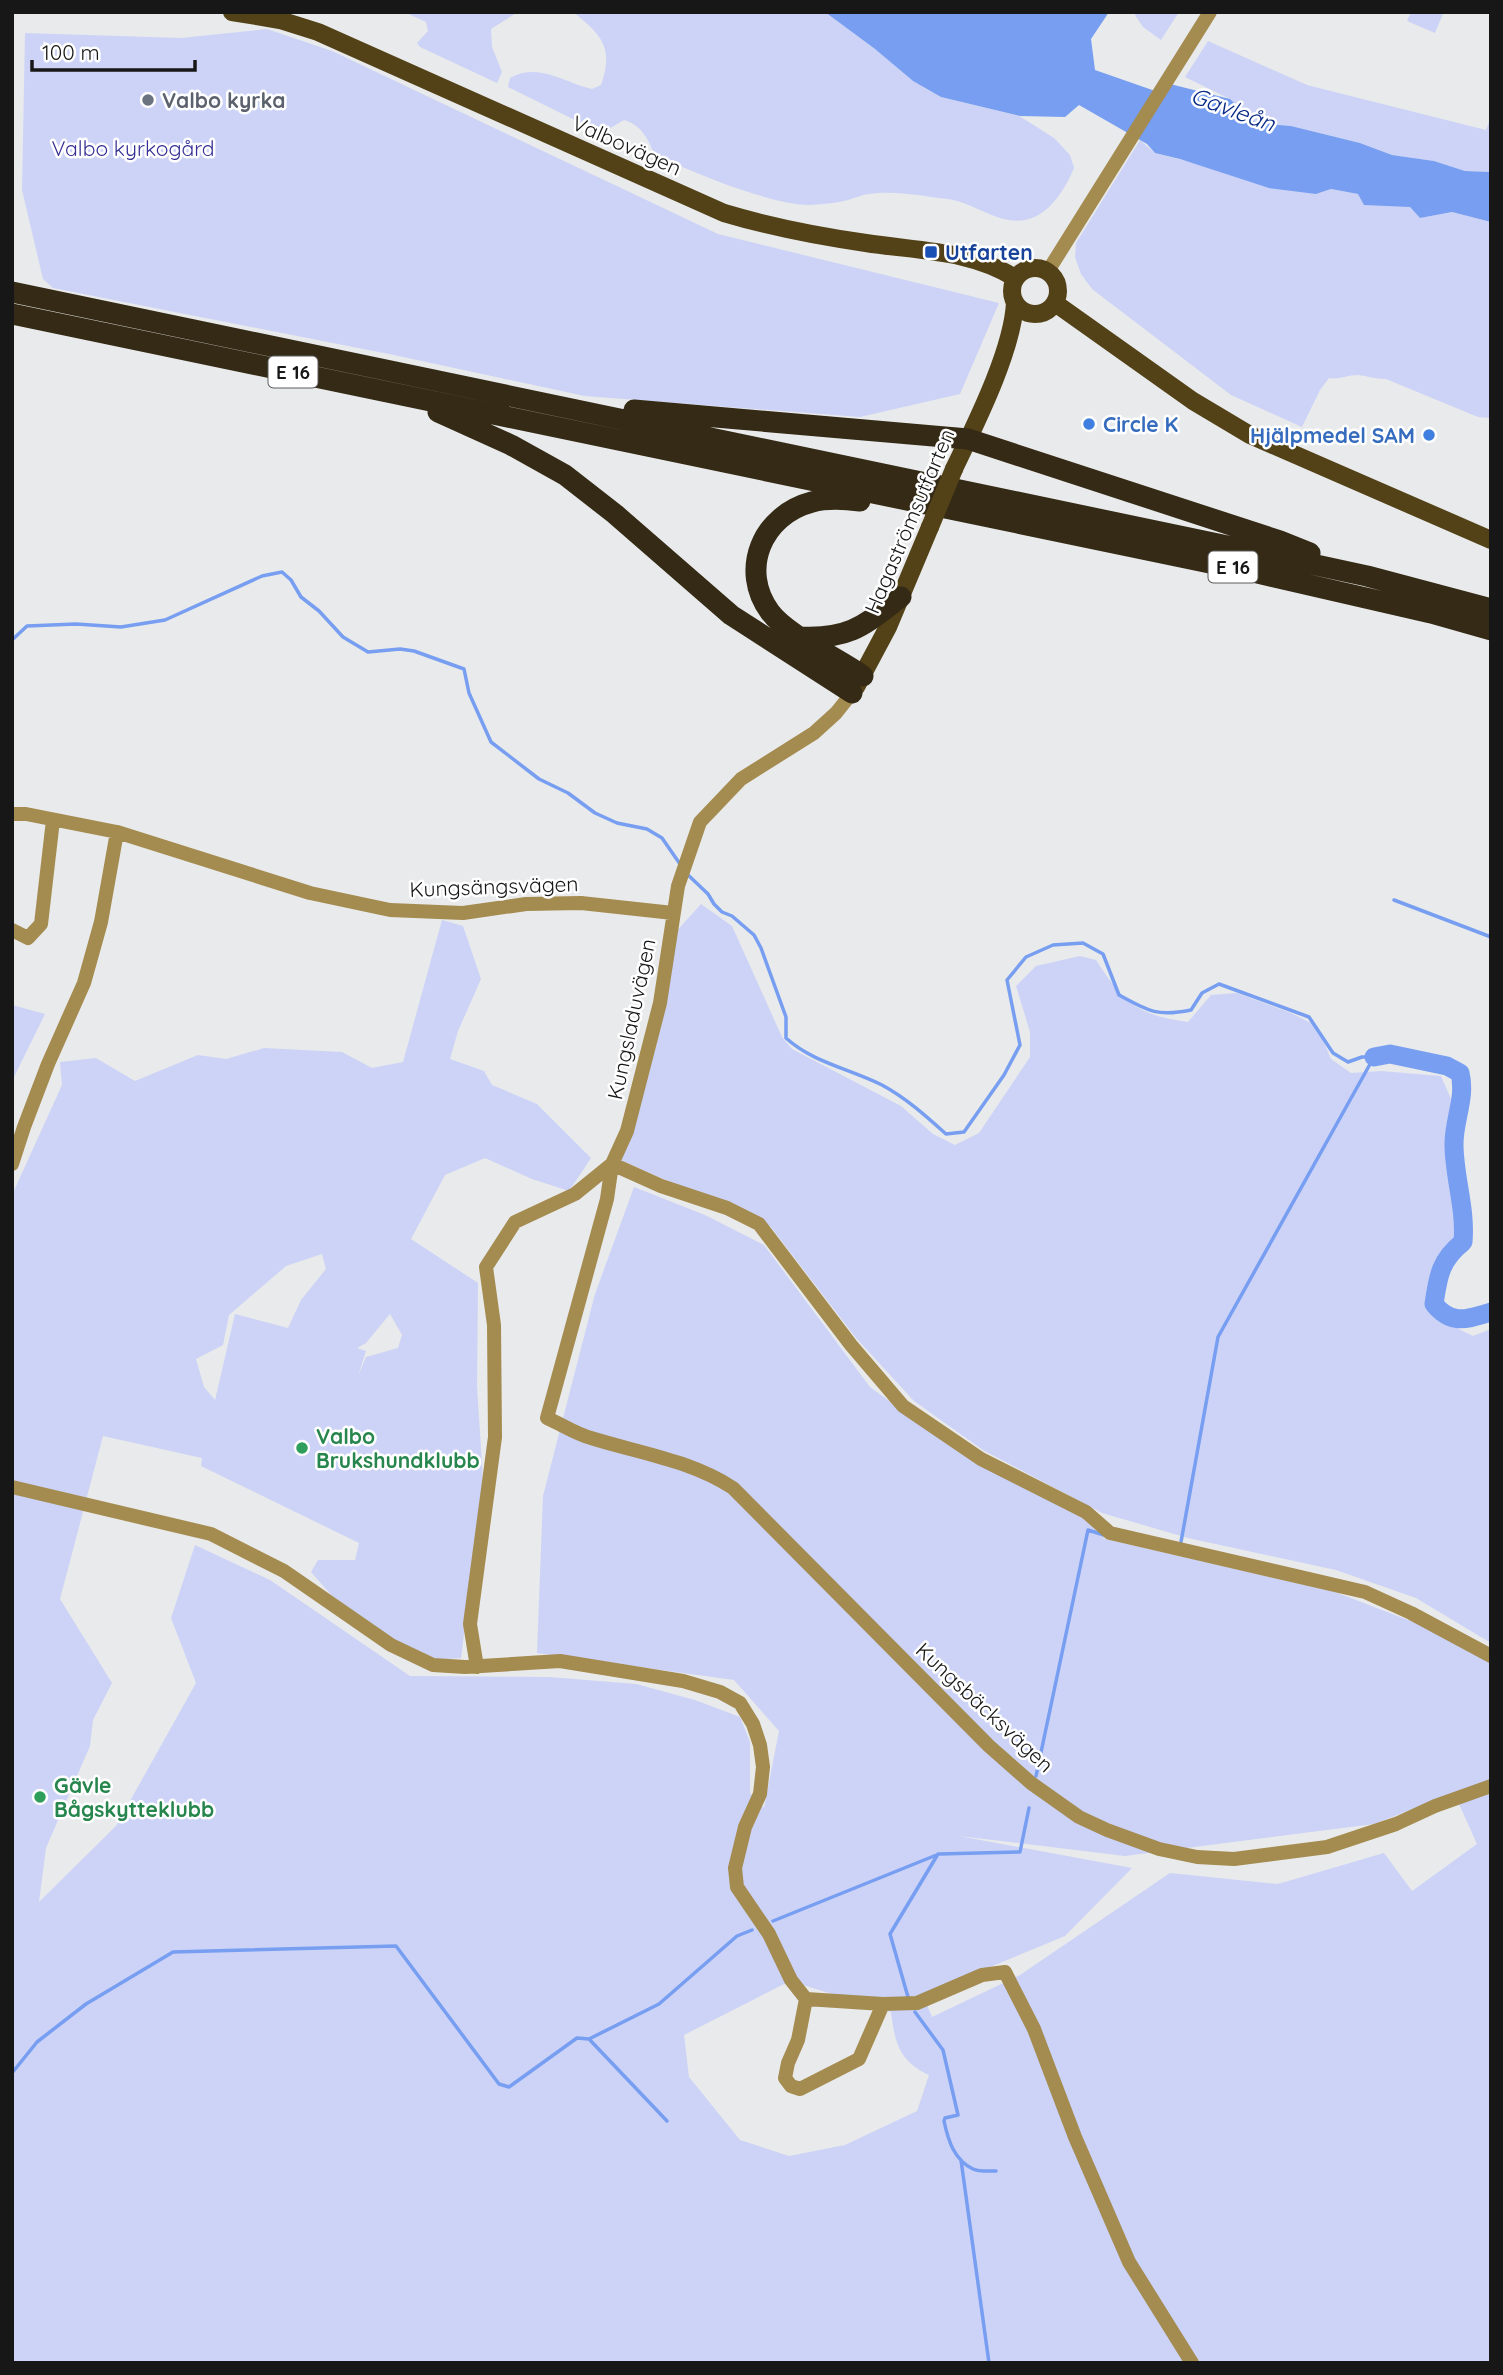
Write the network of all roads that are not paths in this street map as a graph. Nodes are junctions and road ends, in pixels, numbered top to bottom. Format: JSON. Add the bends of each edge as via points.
{"nodes":[{"id":1,"x":232,"y":12,"type":"edge"},
{"id":2,"x":1210,"y":12,"type":"edge"},
{"id":3,"x":1048,"y":271,"type":"junction"},
{"id":4,"x":1015,"y":278,"type":"junction"},
{"id":5,"x":12,"y":292,"type":"edge"},
{"id":6,"x":1015,"y":302,"type":"junction"},
{"id":7,"x":1055,"y":303,"type":"junction"},
{"id":8,"x":12,"y":314,"type":"edge"},
{"id":9,"x":1038,"y":314,"type":"junction"},
{"id":10,"x":1000,"y":363,"type":"junction"},
{"id":11,"x":398,"y":394,"type":"junction"},
{"id":12,"x":537,"y":401,"type":"junction"},
{"id":13,"x":968,"y":439,"type":"junction"},
{"id":14,"x":973,"y":515,"type":"junction"},
{"id":15,"x":1491,"y":540,"type":"edge"},
{"id":16,"x":1367,"y":576,"type":"junction"},
{"id":17,"x":901,"y":597,"type":"junction"},
{"id":18,"x":1491,"y":609,"type":"edge"},
{"id":19,"x":1491,"y":630,"type":"edge"},
{"id":20,"x":802,"y":637,"type":"junction"},
{"id":21,"x":857,"y":685,"type":"junction"},
{"id":22,"x":12,"y":814,"type":"edge"},
{"id":23,"x":52,"y":820,"type":"junction"},
{"id":24,"x":117,"y":832,"type":"junction"},
{"id":25,"x":673,"y":913,"type":"junction"},
{"id":26,"x":12,"y":930,"type":"edge"},
{"id":27,"x":12,"y":1164,"type":"edge"},
{"id":28,"x":612,"y":1164,"type":"junction"},
{"id":29,"x":547,"y":1418,"type":"joint"},
{"id":30,"x":12,"y":1487,"type":"edge"},
{"id":31,"x":1491,"y":1656,"type":"edge"},
{"id":32,"x":477,"y":1667,"type":"junction"},
{"id":33,"x":1491,"y":1786,"type":"edge"},
{"id":34,"x":806,"y":1999,"type":"junction"},
{"id":35,"x":883,"y":2004,"type":"junction"},
{"id":36,"x":1192,"y":2363,"type":"edge"}],
"edges":[{"from":1,"to":4,"type":"main road","name":"Valbovägen","via":[[318,32],[724,213],[812,235],[956,255],[995,266]]},
{"from":2,"to":3,"type":"street"},
{"from":3,"to":4,"type":"main road","via":[[1027,269]]},
{"from":3,"to":7,"type":"main road","via":[[1059,289]]},
{"from":4,"to":6,"type":"main road","name":"Hagaströmsutfarten"},
{"from":5,"to":12,"type":"highway","number":"E 16"},
{"from":6,"to":9,"type":"main road","via":[[1025,312]]},
{"from":6,"to":10,"type":"main road","name":"Hagaströmsutfarten"},
{"from":7,"to":9,"type":"main road","name":"Hagaströmsutfarten"},
{"from":7,"to":15,"type":"main road","via":[[1193,401],[1250,435]]},
{"from":8,"to":11,"type":"highway","number":"E 16"},
{"from":9,"to":10,"type":"main road","name":"Hagaströmsutfarten"},
{"from":10,"to":13,"type":"main road","name":"Hagaströmsutfarten"},
{"from":11,"to":14,"type":"highway","number":"E 16"},
{"from":11,"to":21,"type":"highway","via":[[511,444],[565,475],[731,615]]},
{"from":12,"to":13,"type":"highway"},
{"from":12,"to":16,"type":"highway","number":"E 16"},
{"from":13,"to":16,"type":"highway","via":[[1280,541]]},
{"from":13,"to":17,"type":"main road","name":"Hagaströmsutfarten","bridge":true},
{"from":14,"to":19,"type":"highway","number":"E 16","via":[[1314,585]]},
{"from":14,"to":20,"type":"highway","via":[[827,499],[784,516],[764,539],[755,567],[756,584],[771,613]]},
{"from":16,"to":18,"type":"highway","number":"E 16"},
{"from":17,"to":20,"type":"highway","via":[[852,632]]},
{"from":17,"to":21,"type":"main road","name":"Hagaströmsutfarten"},
{"from":20,"to":21,"type":"highway"},
{"from":21,"to":25,"type":"street","name":"Kungsladuvägen","via":[[814,733],[741,779],[700,822]]},
{"from":22,"to":23,"type":"street","name":"Kungsängsvägen"},
{"from":23,"to":24,"type":"street","name":"Kungsängsvägen"},
{"from":23,"to":26,"type":"street","via":[[41,924],[28,937]]},
{"from":24,"to":25,"type":"street","name":"Kungsängsvägen","via":[[310,893],[390,910],[463,913],[526,904],[581,903]]},
{"from":24,"to":27,"type":"street","via":[[101,922],[84,982],[48,1063]]},
{"from":25,"to":28,"type":"street","name":"Kungsladuvägen","via":[[660,1003],[627,1131]]},
{"from":28,"to":29,"type":"street","name":"Kungsladuvägen","via":[[607,1199]]},
{"from":28,"to":31,"type":"street","via":[[759,1224],[903,1406],[981,1459],[1086,1513],[1110,1532],[1365,1592]]},
{"from":28,"to":32,"type":"street","via":[[575,1194],[515,1222],[486,1267],[494,1325],[495,1437],[470,1624]]},
{"from":29,"to":33,"type":"street","name":"Kungsbäcksvägen","via":[[589,1438],[679,1463],[733,1488],[989,1746],[1041,1790],[1107,1830],[1159,1849],[1234,1859],[1327,1847]]},
{"from":30,"to":32,"type":"street","via":[[211,1534],[284,1571],[402,1651],[433,1665]]},
{"from":32,"to":34,"type":"street","via":[[561,1661],[683,1681],[740,1703],[753,1724],[763,1767],[760,1794],[745,1827],[735,1868],[737,1886]]},
{"from":34,"to":35,"type":"street"},
{"from":34,"to":35,"type":"street","via":[[785,2078],[800,2089],[859,2059]]},
{"from":35,"to":36,"type":"street","via":[[917,2003],[982,1975],[1004,1972],[1034,2029],[1129,2262]]}]}
